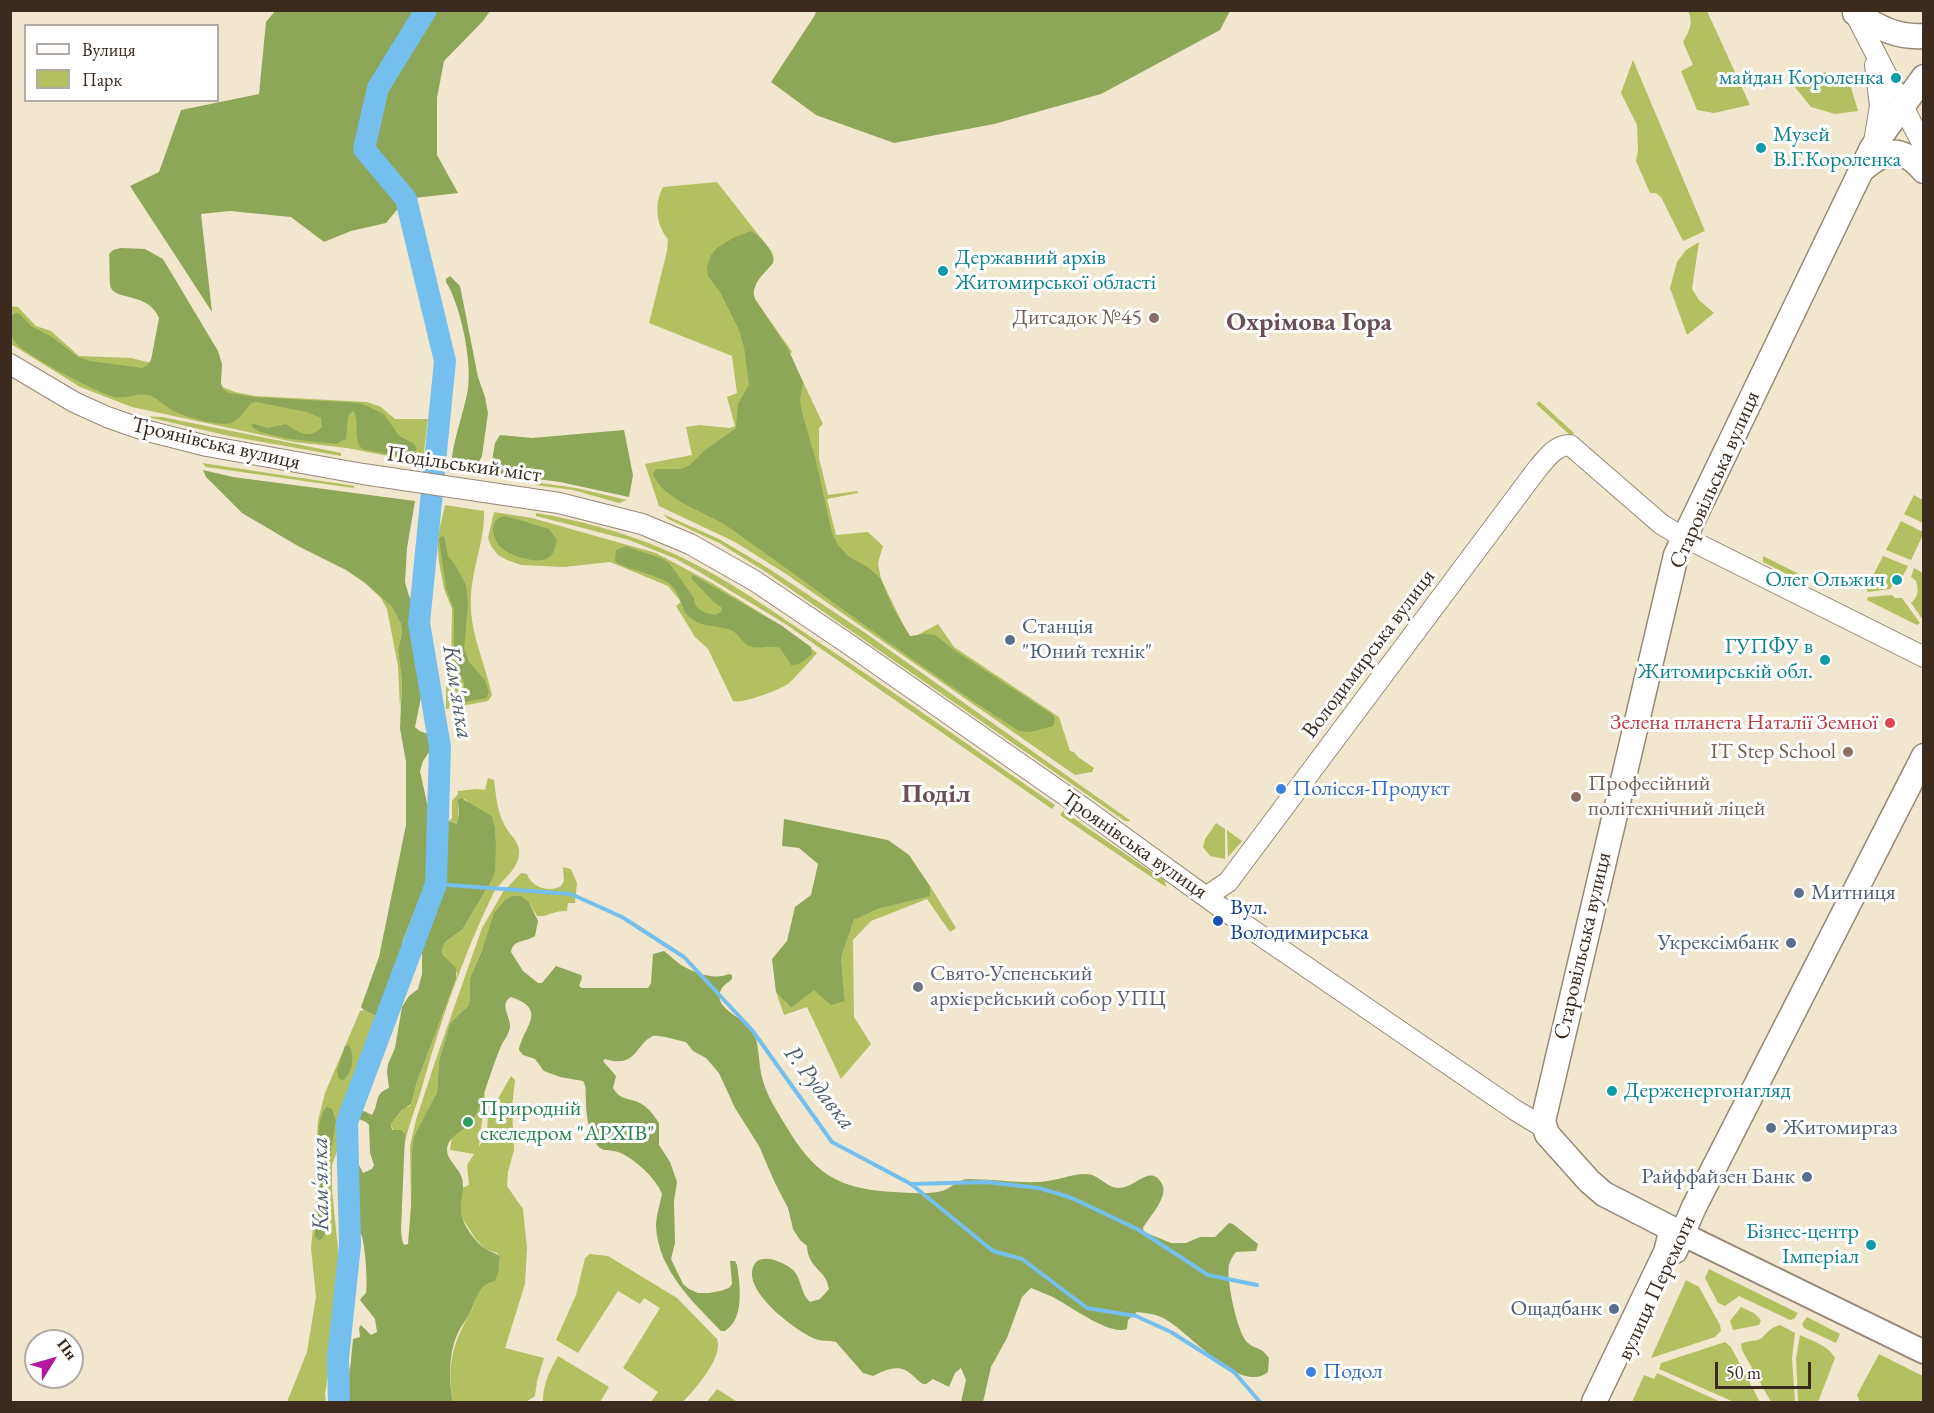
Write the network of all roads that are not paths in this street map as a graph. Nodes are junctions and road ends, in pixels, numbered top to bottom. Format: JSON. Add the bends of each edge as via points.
{"nodes":[{"id":1,"x":1854,"y":12,"type":"edge"},
{"id":2,"x":1923,"y":36,"type":"edge"},
{"id":3,"x":1867,"y":37,"type":"junction"},
{"id":4,"x":1923,"y":77,"type":"edge"},
{"id":5,"x":1902,"y":105,"type":"junction"},
{"id":6,"x":1872,"y":147,"type":"junction"},
{"id":7,"x":1923,"y":147,"type":"edge"},
{"id":8,"x":1861,"y":170,"type":"junction"},
{"id":9,"x":1923,"y":171,"type":"edge"},
{"id":10,"x":10,"y":364,"type":"edge"},
{"id":11,"x":363,"y":474,"type":"joint"},
{"id":12,"x":559,"y":503,"type":"joint"},
{"id":13,"x":1685,"y":537,"type":"junction"},
{"id":14,"x":1923,"y":657,"type":"edge"},
{"id":15,"x":1923,"y":756,"type":"edge"},
{"id":16,"x":1207,"y":896,"type":"junction"},
{"id":17,"x":1543,"y":1127,"type":"junction"},
{"id":18,"x":1677,"y":1231,"type":"junction"},
{"id":19,"x":1923,"y":1352,"type":"edge"},
{"id":20,"x":1594,"y":1402,"type":"edge"},
{"id":21,"x":1604,"y":1402,"type":"edge"}],
"edges":[{"from":1,"to":2,"type":"main road","via":[[1895,35]]},
{"from":1,"to":3,"type":"street"},
{"from":3,"to":5,"type":"street"},
{"from":3,"to":6,"type":"street","via":[[1880,106]]},
{"from":4,"to":5,"type":"main road"},
{"from":5,"to":6,"type":"main road","name":"Старовільська вулиця"},
{"from":5,"to":7,"type":"street"},
{"from":6,"to":8,"type":"main road","name":"Старовільська вулиця"},
{"from":8,"to":9,"type":"main road","via":[[1879,156],[1894,152],[1908,157]]},
{"from":8,"to":13,"type":"main road","name":"Старовільська вулиця"},
{"from":10,"to":11,"type":"street","name":"Троянівська вулиця","via":[[74,402],[144,430],[207,446]]},
{"from":11,"to":12,"type":"street","name":"Подільський міст"},
{"from":12,"to":16,"type":"street","name":"Троянівська вулиця","via":[[642,524],[690,544],[755,581]]},
{"from":13,"to":14,"type":"street"},
{"from":13,"to":16,"type":"street","name":"Володимирська вулиця","via":[[1661,524],[1570,445],[1555,450],[1242,865],[1228,882]]},
{"from":13,"to":17,"type":"main road","name":"Старовільська вулиця","via":[[1676,555]]},
{"from":15,"to":18,"type":"main road","name":"вулиця Перемоги"},
{"from":16,"to":17,"type":"street","name":"Троянівська вулиця"},
{"from":17,"to":18,"type":"main road","name":"Троянівська вулиця","via":[[1604,1194]]},
{"from":18,"to":19,"type":"main road"},
{"from":18,"to":20,"type":"main road","name":"вулиця Перемоги"},
{"from":18,"to":21,"type":"main road","name":"вулиця Перемоги"}]}
